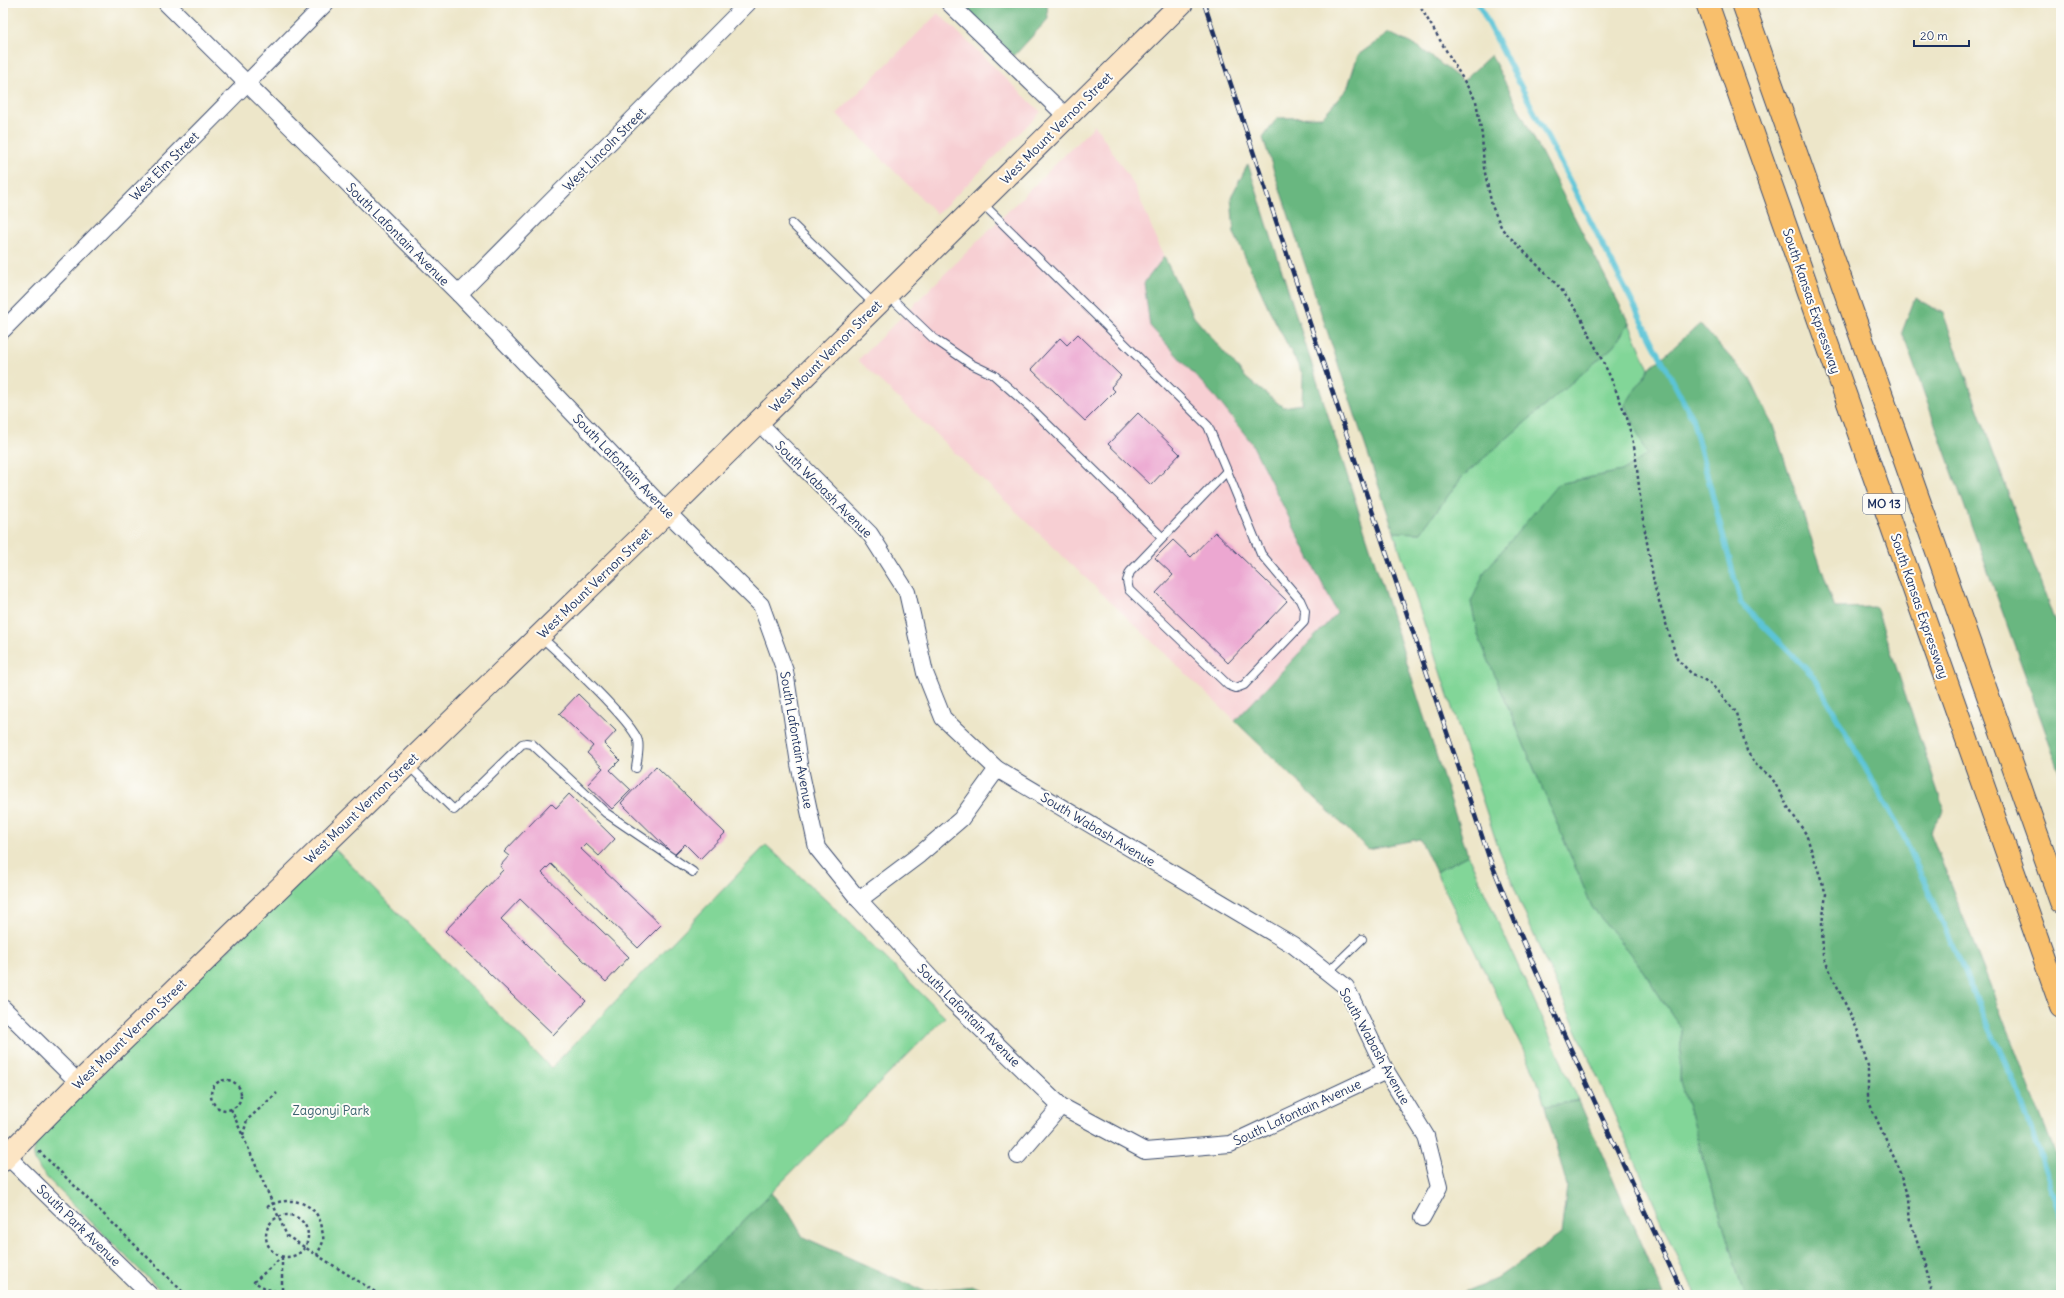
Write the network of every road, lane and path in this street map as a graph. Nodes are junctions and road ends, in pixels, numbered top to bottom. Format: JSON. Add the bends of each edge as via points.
{"nodes":[{"id":1,"x":166,"y":3,"type":"edge"},
{"id":2,"x":326,"y":3,"type":"edge"},
{"id":3,"x":748,"y":3,"type":"edge"},
{"id":4,"x":949,"y":3,"type":"edge"},
{"id":5,"x":1182,"y":3,"type":"edge"},
{"id":6,"x":1418,"y":3,"type":"edge"},
{"id":7,"x":1707,"y":3,"type":"edge"},
{"id":8,"x":1743,"y":3,"type":"edge"},
{"id":9,"x":246,"y":83,"type":"junction"},
{"id":10,"x":1066,"y":117,"type":"junction"},
{"id":11,"x":980,"y":202,"type":"junction"},
{"id":12,"x":792,"y":224,"type":"dead end"},
{"id":13,"x":459,"y":294,"type":"junction"},
{"id":14,"x":882,"y":300,"type":"junction"},
{"id":15,"x":3,"y":330,"type":"edge"},
{"id":16,"x":758,"y":422,"type":"junction"},
{"id":17,"x":1227,"y":471,"type":"junction"},
{"id":18,"x":667,"y":512,"type":"junction"},
{"id":19,"x":1162,"y":537,"type":"junction"},
{"id":20,"x":540,"y":635,"type":"junction"},
{"id":21,"x":407,"y":764,"type":"junction"},
{"id":22,"x":636,"y":768,"type":"dead end"},
{"id":23,"x":997,"y":769,"type":"junction"},
{"id":24,"x":693,"y":872,"type":"dead end"},
{"id":25,"x":859,"y":900,"type":"junction"},
{"id":26,"x":2061,"y":902,"type":"edge"},
{"id":27,"x":1362,"y":939,"type":"dead end"},
{"id":28,"x":1327,"y":972,"type":"junction"},
{"id":29,"x":2061,"y":1006,"type":"edge"},
{"id":30,"x":3,"y":1008,"type":"edge"},
{"id":31,"x":1386,"y":1071,"type":"junction"},
{"id":32,"x":79,"y":1083,"type":"junction"},
{"id":33,"x":277,"y":1093,"type":"dead end"},
{"id":34,"x":1060,"y":1106,"type":"junction"},
{"id":35,"x":231,"y":1109,"type":"junction"},
{"id":36,"x":243,"y":1136,"type":"junction"},
{"id":37,"x":34,"y":1146,"type":"dead end"},
{"id":38,"x":1018,"y":1156,"type":"dead end"},
{"id":39,"x":5,"y":1158,"type":"edge"},
{"id":40,"x":273,"y":1203,"type":"junction"},
{"id":41,"x":267,"y":1207,"type":"dead end"},
{"id":42,"x":279,"y":1216,"type":"junction"},
{"id":43,"x":1422,"y":1218,"type":"dead end"},
{"id":44,"x":306,"y":1248,"type":"junction"},
{"id":45,"x":317,"y":1255,"type":"junction"},
{"id":46,"x":282,"y":1257,"type":"junction"},
{"id":47,"x":273,"y":1291,"type":"junction"},
{"id":48,"x":150,"y":1295,"type":"edge"},
{"id":49,"x":186,"y":1295,"type":"edge"},
{"id":50,"x":272,"y":1295,"type":"edge"},
{"id":51,"x":380,"y":1295,"type":"edge"},
{"id":52,"x":1936,"y":1295,"type":"edge"}],
"edges":[{"from":1,"to":9,"type":"street","name":"South Lafontain Avenue"},
{"from":2,"to":9,"type":"street","name":"West Elm Street"},
{"from":3,"to":13,"type":"street","name":"West Lincoln Street"},
{"from":4,"to":10,"type":"street"},
{"from":5,"to":10,"type":"street","name":"West Mount Vernon Street"},
{"from":6,"to":52,"type":"path","via":[[1476,101],[1490,198],[1502,229],[1560,288],[1578,312],[1610,376],[1627,418],[1635,451],[1642,514],[1656,588],[1677,659],[1691,674],[1710,683],[1737,713],[1747,751],[1755,764],[1772,778],[1789,810],[1806,834],[1826,894],[1822,924],[1823,956],[1856,1028],[1868,1066],[1868,1100],[1907,1191],[1911,1222],[1931,1287]]},
{"from":7,"to":29,"type":"main road","name":"South Kansas Expressway","number":"MO 13"},
{"from":8,"to":26,"type":"main road","number":"MO 13"},
{"from":9,"to":13,"type":"street","name":"South Lafontain Avenue"},
{"from":9,"to":15,"type":"street","name":"West Elm Street"},
{"from":10,"to":11,"type":"street","name":"West Mount Vernon Street"},
{"from":11,"to":14,"type":"street","name":"West Mount Vernon Street"},
{"from":11,"to":17,"type":"lane","via":[[1208,426]]},
{"from":12,"to":14,"type":"lane"},
{"from":13,"to":18,"type":"street","name":"South Lafontain Avenue"},
{"from":14,"to":16,"type":"street","name":"West Mount Vernon Street"},
{"from":14,"to":19,"type":"lane","via":[[971,364],[994,375]]},
{"from":16,"to":18,"type":"street","name":"West Mount Vernon Street"},
{"from":16,"to":23,"type":"street","name":"South Wabash Avenue","via":[[870,534],[907,592],[925,673],[943,718]]},
{"from":17,"to":19,"type":"lane"},
{"from":17,"to":19,"type":"lane","via":[[1261,554],[1300,600],[1305,611],[1304,622],[1244,685],[1236,688],[1228,685],[1129,590],[1127,581],[1130,572]]},
{"from":18,"to":20,"type":"street","name":"West Mount Vernon Street"},
{"from":18,"to":25,"type":"street","name":"South Lafontain Avenue","via":[[761,605],[786,671],[799,764],[817,848]]},
{"from":20,"to":21,"type":"street","name":"West Mount Vernon Street"},
{"from":20,"to":22,"type":"lane","via":[[615,710],[635,735],[639,741]]},
{"from":21,"to":24,"type":"lane","via":[[454,810],[522,744],[532,744],[606,813]]},
{"from":21,"to":32,"type":"street","name":"West Mount Vernon Street"},
{"from":23,"to":25,"type":"street","via":[[961,819],[919,855]]},
{"from":23,"to":28,"type":"street","name":"South Wabash Avenue","via":[[1293,945]]},
{"from":25,"to":34,"type":"street","name":"South Lafontain Avenue","via":[[949,998]]},
{"from":27,"to":28,"type":"lane"},
{"from":28,"to":31,"type":"street","name":"South Wabash Avenue","via":[[1346,988]]},
{"from":30,"to":32,"type":"street"},
{"from":31,"to":34,"type":"street","name":"South Lafontain Avenue","via":[[1230,1144],[1145,1151]]},
{"from":31,"to":43,"type":"street","name":"South Wabash Avenue","via":[[1426,1136],[1439,1187]]},
{"from":32,"to":39,"type":"street","name":"West Mount Vernon Street"},
{"from":33,"to":36,"type":"path","via":[[247,1120]]},
{"from":34,"to":38,"type":"street"},
{"from":35,"to":35,"type":"path","via":[[237,1105],[240,1091],[230,1081],[216,1084],[211,1099],[223,1110]]},
{"from":35,"to":36,"type":"path"},
{"from":36,"to":40,"type":"path"},
{"from":37,"to":49,"type":"path"},
{"from":39,"to":48,"type":"street","name":"South Park Avenue"},
{"from":40,"to":41,"type":"path"},
{"from":40,"to":42,"type":"path"},
{"from":40,"to":45,"type":"path","via":[[287,1199],[300,1202],[314,1210],[321,1223],[324,1240]]},
{"from":42,"to":44,"type":"path","via":[[288,1236]]},
{"from":42,"to":44,"type":"path","via":[[288,1214],[304,1222],[309,1240]]},
{"from":42,"to":46,"type":"path","via":[[269,1225],[266,1242],[272,1252]]},
{"from":44,"to":45,"type":"path"},
{"from":44,"to":46,"type":"path","via":[[291,1258]]},
{"from":45,"to":51,"type":"path"},
{"from":46,"to":47,"type":"path","via":[[282,1293]]},
{"from":46,"to":47,"type":"path","via":[[254,1282],[266,1290]]},
{"from":47,"to":50,"type":"path"}]}
